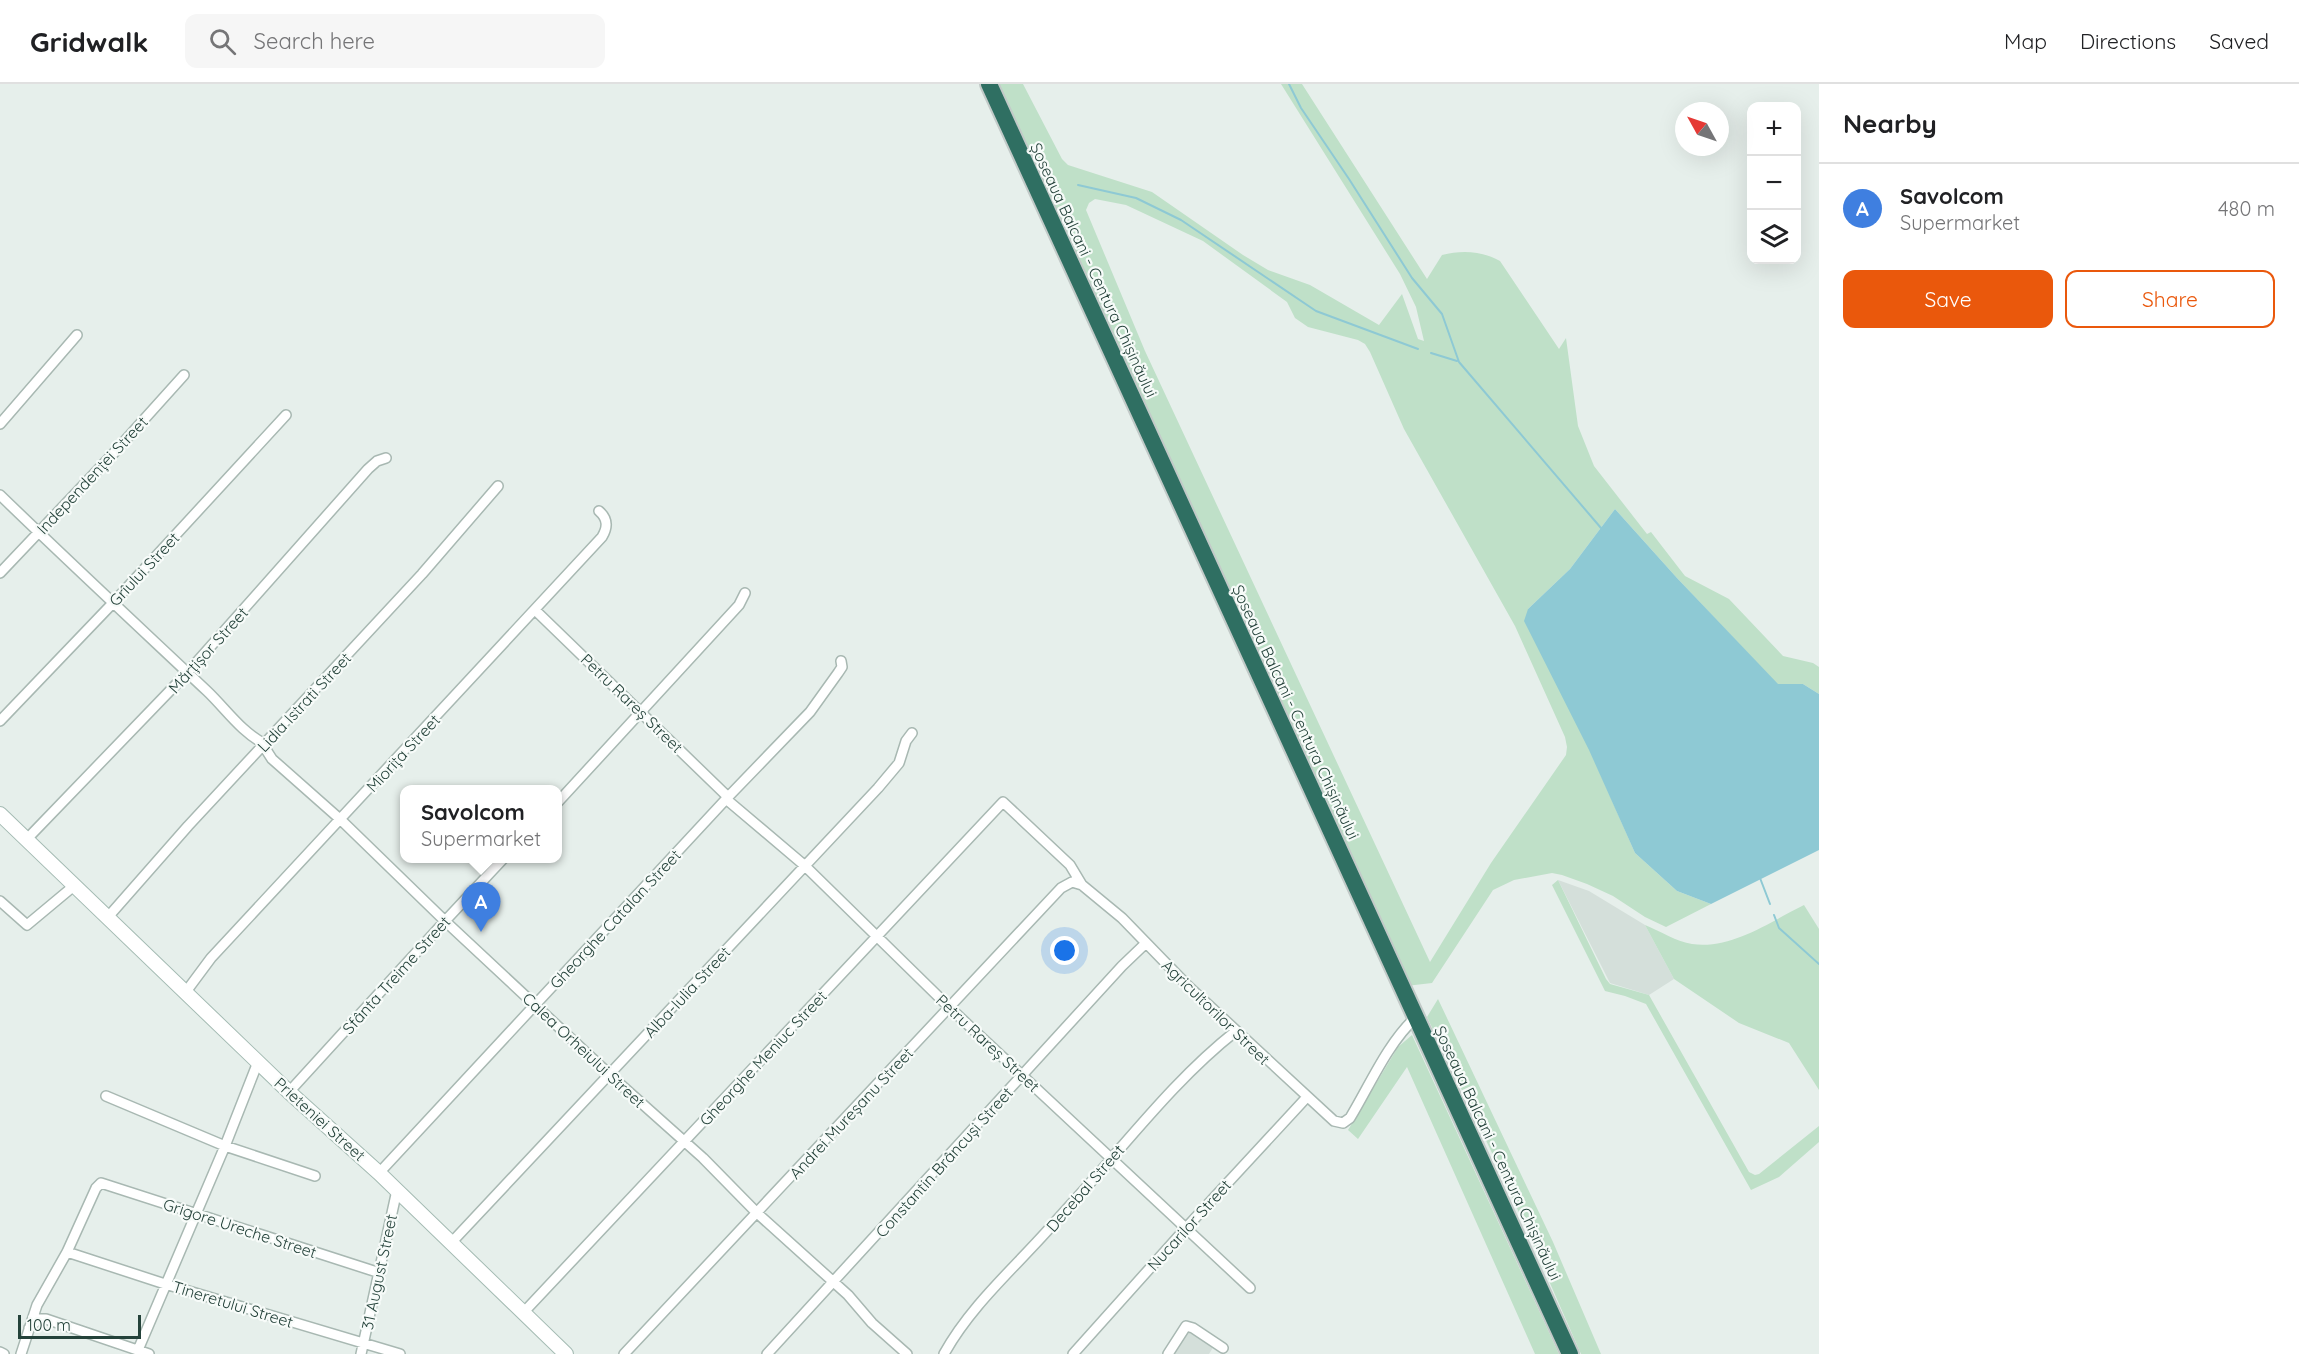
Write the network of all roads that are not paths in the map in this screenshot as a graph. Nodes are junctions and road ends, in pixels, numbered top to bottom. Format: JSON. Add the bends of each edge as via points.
{"nodes":[{"id":1,"x":989,"y":84,"type":"edge"},
{"id":2,"x":77,"y":335,"type":"dead end"},
{"id":3,"x":184,"y":375,"type":"dead end"},
{"id":4,"x":286,"y":415,"type":"dead end"},
{"id":5,"x":0,"y":424,"type":"edge"},
{"id":6,"x":386,"y":458,"type":"dead end"},
{"id":7,"x":498,"y":486,"type":"dead end"},
{"id":8,"x":0,"y":495,"type":"edge"},
{"id":9,"x":599,"y":511,"type":"dead end"},
{"id":10,"x":38,"y":532,"type":"junction"},
{"id":11,"x":0,"y":573,"type":"edge"},
{"id":12,"x":745,"y":593,"type":"dead end"},
{"id":13,"x":112,"y":604,"type":"junction"},
{"id":14,"x":535,"y":610,"type":"junction"},
{"id":15,"x":841,"y":661,"type":"dead end"},
{"id":16,"x":187,"y":673,"type":"junction"},
{"id":17,"x":639,"y":712,"type":"junction"},
{"id":18,"x":0,"y":721,"type":"edge"},
{"id":19,"x":912,"y":733,"type":"dead end"},
{"id":20,"x":264,"y":745,"type":"junction"},
{"id":21,"x":562,"y":798,"type":"edge"},
{"id":22,"x":727,"y":798,"type":"junction"},
{"id":23,"x":1003,"y":802,"type":"joint"},
{"id":24,"x":0,"y":814,"type":"edge"},
{"id":25,"x":341,"y":820,"type":"junction"},
{"id":26,"x":27,"y":840,"type":"junction"},
{"id":27,"x":499,"y":863,"type":"edge"},
{"id":28,"x":804,"y":865,"type":"junction"},
{"id":29,"x":75,"y":885,"type":"junction"},
{"id":30,"x":1082,"y":885,"type":"junction"},
{"id":31,"x":0,"y":901,"type":"edge"},
{"id":32,"x":108,"y":917,"type":"junction"},
{"id":33,"x":445,"y":921,"type":"junction"},
{"id":34,"x":877,"y":937,"type":"junction"},
{"id":35,"x":1146,"y":943,"type":"junction"},
{"id":36,"x":185,"y":993,"type":"junction"},
{"id":37,"x":535,"y":1005,"type":"junction"},
{"id":38,"x":950,"y":1008,"type":"junction"},
{"id":39,"x":1416,"y":1017,"type":"junction"},
{"id":40,"x":1236,"y":1031,"type":"junction"},
{"id":41,"x":258,"y":1062,"type":"junction"},
{"id":42,"x":610,"y":1075,"type":"junction"},
{"id":43,"x":1023,"y":1075,"type":"junction"},
{"id":44,"x":289,"y":1092,"type":"junction"},
{"id":45,"x":106,"y":1096,"type":"dead end"},
{"id":46,"x":1307,"y":1097,"type":"junction"},
{"id":47,"x":684,"y":1141,"type":"junction"},
{"id":48,"x":225,"y":1146,"type":"junction"},
{"id":49,"x":1111,"y":1160,"type":"junction"},
{"id":50,"x":379,"y":1173,"type":"junction"},
{"id":51,"x":315,"y":1176,"type":"dead end"},
{"id":52,"x":397,"y":1190,"type":"junction"},
{"id":53,"x":757,"y":1212,"type":"junction"},
{"id":54,"x":195,"y":1215,"type":"junction"},
{"id":55,"x":1185,"y":1229,"type":"junction"},
{"id":56,"x":451,"y":1243,"type":"junction"},
{"id":57,"x":67,"y":1252,"type":"junction"},
{"id":58,"x":380,"y":1273,"type":"junction"},
{"id":59,"x":834,"y":1283,"type":"junction"},
{"id":60,"x":165,"y":1284,"type":"junction"},
{"id":61,"x":1250,"y":1288,"type":"dead end"},
{"id":62,"x":523,"y":1313,"type":"junction"},
{"id":63,"x":29,"y":1328,"type":"junction"},
{"id":64,"x":364,"y":1343,"type":"junction"},
{"id":65,"x":1223,"y":1348,"type":"dead end"},
{"id":66,"x":138,"y":1350,"type":"junction"},
{"id":67,"x":0,"y":1352,"type":"edge"},
{"id":68,"x":4,"y":1354,"type":"edge"},
{"id":69,"x":21,"y":1354,"type":"edge"},
{"id":70,"x":149,"y":1354,"type":"edge"},
{"id":71,"x":362,"y":1354,"type":"edge"},
{"id":72,"x":400,"y":1354,"type":"edge"},
{"id":73,"x":566,"y":1354,"type":"edge"},
{"id":74,"x":624,"y":1354,"type":"edge"},
{"id":75,"x":767,"y":1354,"type":"edge"},
{"id":76,"x":905,"y":1354,"type":"edge"},
{"id":77,"x":946,"y":1354,"type":"edge"},
{"id":78,"x":1073,"y":1354,"type":"edge"},
{"id":79,"x":1168,"y":1354,"type":"edge"},
{"id":80,"x":1570,"y":1354,"type":"edge"}],
"edges":[{"from":1,"to":39,"type":"highway","name":"Șoseaua Balcani - Centura Chișinăului"},
{"from":2,"to":5,"type":"street"},
{"from":3,"to":10,"type":"street","name":"Independenței Street"},
{"from":4,"to":13,"type":"street","name":"Grîului Street"},
{"from":6,"to":16,"type":"street","name":"Mărțișor Street","via":[[368,468]]},
{"from":7,"to":20,"type":"street","name":"Lidia Istrati Street"},
{"from":8,"to":10,"type":"street","name":"Calea Orheiului Street"},
{"from":9,"to":14,"type":"street","name":"Miorița Street","via":[[607,526],[602,537]]},
{"from":10,"to":11,"type":"street","name":"Independenței Street"},
{"from":10,"to":13,"type":"street","name":"Calea Orheiului Street"},
{"from":12,"to":17,"type":"street","via":[[739,605]]},
{"from":13,"to":16,"type":"street","name":"Calea Orheiului Street"},
{"from":13,"to":18,"type":"street","name":"Grîului Street"},
{"from":14,"to":17,"type":"street","name":"Petru Rareș Street"},
{"from":14,"to":25,"type":"street","name":"Miorița Street"},
{"from":15,"to":22,"type":"street","name":"Gheorghe Catalan Street","via":[[838,673],[810,712]]},
{"from":16,"to":20,"type":"street","name":"Calea Orheiului Street"},
{"from":16,"to":26,"type":"street","name":"Mărțișor Street"},
{"from":17,"to":21,"type":"street"},
{"from":17,"to":22,"type":"street","name":"Petru Rareș Street"},
{"from":19,"to":28,"type":"street","name":"Alba-Iulia Street","via":[[899,763]]},
{"from":20,"to":25,"type":"street","name":"Calea Orheiului Street","via":[[272,759]]},
{"from":20,"to":32,"type":"street","name":"Lidia Istrati Street"},
{"from":22,"to":28,"type":"street","name":"Petru Rareș Street"},
{"from":22,"to":37,"type":"street","name":"Gheorghe Catalan Street"},
{"from":23,"to":30,"type":"street","name":"Agricultorilor Street","via":[[1070,865]]},
{"from":23,"to":34,"type":"street","name":"Gheorghe Meniuc Street"},
{"from":24,"to":26,"type":"street","name":"Prieteniei Street"},
{"from":25,"to":33,"type":"street","name":"Calea Orheiului Street"},
{"from":25,"to":36,"type":"street","name":"Miorița Street","via":[[212,958]]},
{"from":26,"to":29,"type":"street","name":"Prieteniei Street"},
{"from":27,"to":33,"type":"street","name":"Sfânta Treime Street"},
{"from":28,"to":34,"type":"street","name":"Petru Rareș Street"},
{"from":28,"to":42,"type":"street","name":"Alba-Iulia Street"},
{"from":29,"to":31,"type":"street","via":[[27,926]]},
{"from":29,"to":32,"type":"street","name":"Prieteniei Street"},
{"from":30,"to":35,"type":"street","name":"Agricultorilor Street"},
{"from":30,"to":38,"type":"street","name":"Andrei Mureșanu Street","via":[[1065,884]]},
{"from":32,"to":36,"type":"street","name":"Prieteniei Street"},
{"from":33,"to":37,"type":"street","name":"Calea Orheiului Street"},
{"from":33,"to":44,"type":"street","name":"Sfânta Treime Street"},
{"from":34,"to":38,"type":"street","name":"Petru Rareș Street"},
{"from":34,"to":47,"type":"street","name":"Gheorghe Meniuc Street"},
{"from":35,"to":40,"type":"street","name":"Agricultorilor Street"},
{"from":35,"to":43,"type":"street","name":"Constantin Brâncuși Street"},
{"from":36,"to":41,"type":"street","name":"Prieteniei Street"},
{"from":37,"to":42,"type":"street","name":"Calea Orheiului Street"},
{"from":37,"to":50,"type":"street","name":"Gheorghe Catalan Street"},
{"from":38,"to":43,"type":"street","name":"Petru Rareș Street"},
{"from":38,"to":53,"type":"street","name":"Andrei Mureșanu Street"},
{"from":39,"to":46,"type":"street","name":"Agricultorilor Street","via":[[1393,1044],[1350,1118],[1343,1123],[1334,1121]]},
{"from":39,"to":80,"type":"highway","name":"Șoseaua Balcani - Centura Chișinăului"},
{"from":40,"to":46,"type":"street","name":"Agricultorilor Street"},
{"from":40,"to":49,"type":"street","name":"Decebal Street","via":[[1159,1104]]},
{"from":41,"to":44,"type":"street","name":"Prieteniei Street"},
{"from":41,"to":48,"type":"street"},
{"from":42,"to":47,"type":"street","name":"Calea Orheiului Street"},
{"from":42,"to":56,"type":"street","name":"Alba-Iulia Street"},
{"from":43,"to":49,"type":"street","name":"Petru Rareș Street"},
{"from":43,"to":59,"type":"street","name":"Constantin Brâncuși Street"},
{"from":44,"to":50,"type":"street","name":"Prieteniei Street"},
{"from":45,"to":48,"type":"street"},
{"from":46,"to":55,"type":"street","name":"Nucarilor Street"},
{"from":47,"to":53,"type":"street","name":"Calea Orheiului Street"},
{"from":47,"to":62,"type":"street","name":"Gheorghe Meniuc Street"},
{"from":48,"to":51,"type":"street"},
{"from":48,"to":54,"type":"street"},
{"from":49,"to":55,"type":"street","name":"Petru Rareș Street"},
{"from":49,"to":77,"type":"street","name":"Decebal Street","via":[[984,1298],[956,1332]]},
{"from":50,"to":52,"type":"street","name":"Prieteniei Street"},
{"from":52,"to":56,"type":"street","name":"Prieteniei Street"},
{"from":52,"to":58,"type":"street","name":"31 August Street"},
{"from":53,"to":59,"type":"street","name":"Calea Orheiului Street"},
{"from":53,"to":74,"type":"street","name":"Andrei Mureșanu Street"},
{"from":54,"to":57,"type":"street","name":"Grigore Ureche Street","via":[[101,1184]]},
{"from":54,"to":58,"type":"street","name":"Grigore Ureche Street"},
{"from":54,"to":60,"type":"street"},
{"from":55,"to":61,"type":"street","name":"Petru Rareș Street"},
{"from":55,"to":78,"type":"street","name":"Nucarilor Street"},
{"from":56,"to":62,"type":"street","name":"Prieteniei Street"},
{"from":57,"to":60,"type":"street","name":"Tineretului Street"},
{"from":57,"to":63,"type":"street","via":[[37,1305]]},
{"from":58,"to":64,"type":"street","name":"31 August Street"},
{"from":59,"to":75,"type":"street","name":"Constantin Brâncuși Street"},
{"from":59,"to":76,"type":"street","name":"Calea Orheiului Street"},
{"from":60,"to":64,"type":"street","name":"Tineretului Street"},
{"from":60,"to":66,"type":"street"},
{"from":62,"to":73,"type":"street","name":"Prieteniei Street"},
{"from":63,"to":66,"type":"street","via":[[39,1319],[46,1319]]},
{"from":63,"to":69,"type":"street"},
{"from":64,"to":71,"type":"street","name":"31 August Street"},
{"from":64,"to":72,"type":"street","name":"Tineretului Street"},
{"from":65,"to":79,"type":"street","via":[[1186,1326]]},
{"from":66,"to":70,"type":"street"},
{"from":67,"to":68,"type":"street"}]}
